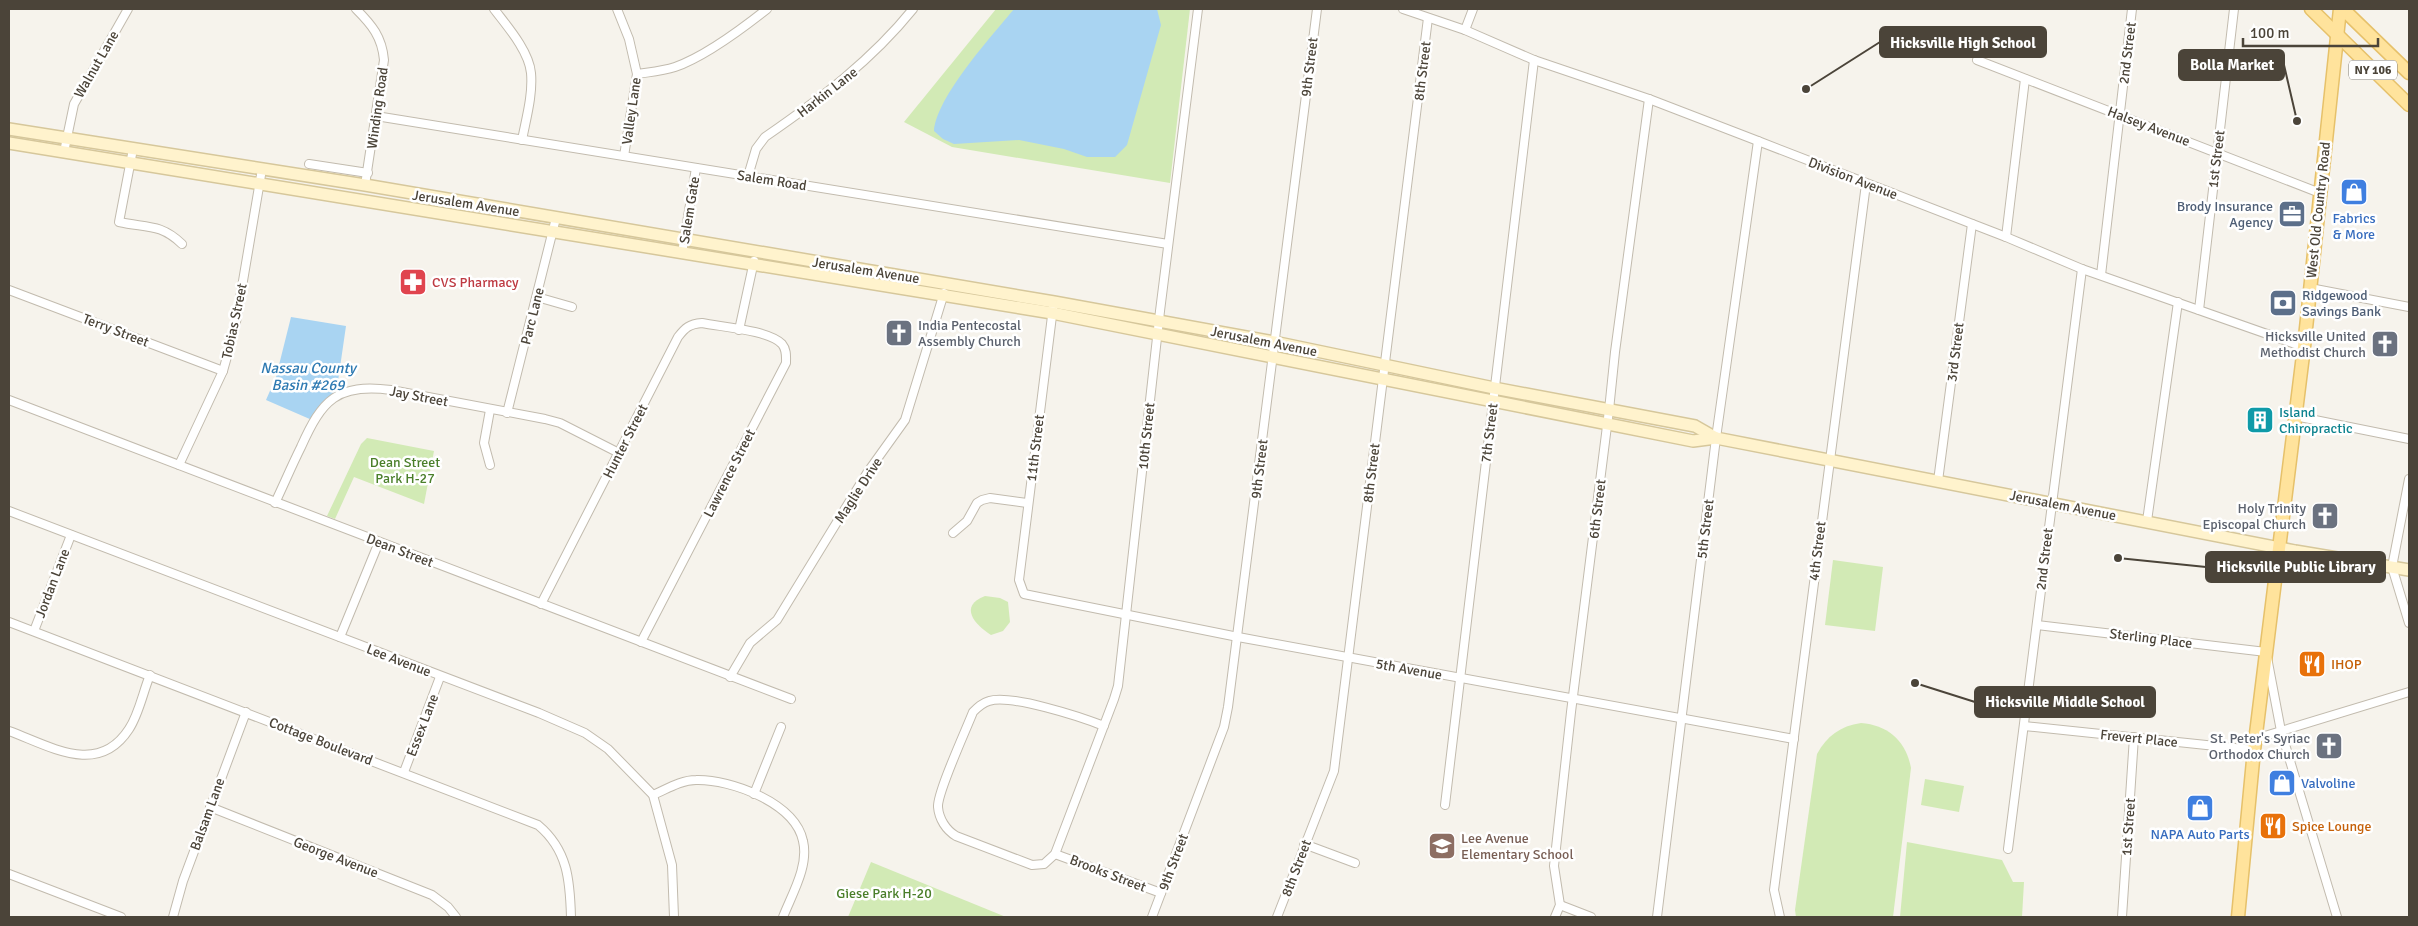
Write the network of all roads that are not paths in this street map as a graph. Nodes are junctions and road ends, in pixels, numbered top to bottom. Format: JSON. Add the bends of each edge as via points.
{"nodes":[{"id":1,"x":128,"y":9,"type":"edge"},
{"id":2,"x":356,"y":9,"type":"edge"},
{"id":3,"x":494,"y":9,"type":"edge"},
{"id":4,"x":617,"y":9,"type":"edge"},
{"id":5,"x":767,"y":9,"type":"edge"},
{"id":6,"x":914,"y":9,"type":"edge"},
{"id":7,"x":1198,"y":9,"type":"edge"},
{"id":8,"x":1317,"y":9,"type":"edge"},
{"id":9,"x":1403,"y":9,"type":"edge"},
{"id":10,"x":1473,"y":9,"type":"edge"},
{"id":11,"x":2132,"y":9,"type":"edge"},
{"id":12,"x":2234,"y":9,"type":"edge"},
{"id":13,"x":2311,"y":9,"type":"edge"},
{"id":14,"x":2342,"y":9,"type":"edge"},
{"id":15,"x":1428,"y":18,"type":"junction"},
{"id":16,"x":1465,"y":30,"type":"junction"},
{"id":17,"x":2337,"y":35,"type":"junction"},
{"id":18,"x":1534,"y":60,"type":"junction"},
{"id":19,"x":1977,"y":60,"type":"dead end"},
{"id":20,"x":2409,"y":73,"type":"edge"},
{"id":21,"x":637,"y":74,"type":"junction"},
{"id":22,"x":2026,"y":79,"type":"junction"},
{"id":23,"x":1649,"y":99,"type":"junction"},
{"id":24,"x":2409,"y":105,"type":"edge"},
{"id":25,"x":2119,"y":115,"type":"junction"},
{"id":26,"x":376,"y":116,"type":"junction"},
{"id":27,"x":9,"y":129,"type":"edge"},
{"id":28,"x":65,"y":138,"type":"junction"},
{"id":29,"x":522,"y":140,"type":"junction"},
{"id":30,"x":1758,"y":141,"type":"junction"},
{"id":31,"x":9,"y":143,"type":"edge"},
{"id":32,"x":133,"y":149,"type":"junction"},
{"id":33,"x":64,"y":152,"type":"junction"},
{"id":34,"x":2217,"y":152,"type":"junction"},
{"id":35,"x":624,"y":156,"type":"junction"},
{"id":36,"x":130,"y":162,"type":"junction"},
{"id":37,"x":309,"y":164,"type":"dead end"},
{"id":38,"x":696,"y":168,"type":"junction"},
{"id":39,"x":262,"y":170,"type":"junction"},
{"id":40,"x":368,"y":173,"type":"junction"},
{"id":41,"x":748,"y":176,"type":"junction"},
{"id":42,"x":260,"y":184,"type":"junction"},
{"id":43,"x":1866,"y":184,"type":"junction"},
{"id":44,"x":365,"y":185,"type":"junction"},
{"id":45,"x":2320,"y":193,"type":"junction"},
{"id":46,"x":556,"y":218,"type":"junction"},
{"id":47,"x":1972,"y":224,"type":"junction"},
{"id":48,"x":553,"y":231,"type":"junction"},
{"id":49,"x":2006,"y":237,"type":"junction"},
{"id":50,"x":684,"y":241,"type":"junction"},
{"id":51,"x":182,"y":244,"type":"dead end"},
{"id":52,"x":1168,"y":244,"type":"junction"},
{"id":53,"x":756,"y":252,"type":"junction"},
{"id":54,"x":682,"y":253,"type":"junction"},
{"id":55,"x":753,"y":265,"type":"junction"},
{"id":56,"x":2082,"y":269,"type":"junction"},
{"id":57,"x":2101,"y":276,"type":"junction"},
{"id":58,"x":946,"y":284,"type":"junction"},
{"id":59,"x":2310,"y":288,"type":"junction"},
{"id":60,"x":9,"y":290,"type":"edge"},
{"id":61,"x":943,"y":296,"type":"junction"},
{"id":62,"x":537,"y":298,"type":"junction"},
{"id":63,"x":1054,"y":302,"type":"junction"},
{"id":64,"x":2178,"y":302,"type":"junction"},
{"id":65,"x":572,"y":307,"type":"dead end"},
{"id":66,"x":2409,"y":307,"type":"edge"},
{"id":67,"x":2199,"y":310,"type":"junction"},
{"id":68,"x":1052,"y":314,"type":"junction"},
{"id":69,"x":1159,"y":322,"type":"junction"},
{"id":70,"x":739,"y":330,"type":"junction"},
{"id":71,"x":1157,"y":334,"type":"junction"},
{"id":72,"x":1274,"y":342,"type":"junction"},
{"id":73,"x":2304,"y":346,"type":"junction"},
{"id":74,"x":1272,"y":358,"type":"junction"},
{"id":75,"x":1384,"y":366,"type":"junction"},
{"id":76,"x":223,"y":371,"type":"junction"},
{"id":77,"x":1383,"y":380,"type":"junction"},
{"id":78,"x":1494,"y":388,"type":"junction"},
{"id":79,"x":9,"y":400,"type":"edge"},
{"id":80,"x":1493,"y":402,"type":"junction"},
{"id":81,"x":490,"y":410,"type":"junction"},
{"id":82,"x":1609,"y":410,"type":"junction"},
{"id":83,"x":507,"y":413,"type":"junction"},
{"id":84,"x":2295,"y":416,"type":"junction"},
{"id":85,"x":1608,"y":424,"type":"junction"},
{"id":86,"x":1716,"y":438,"type":"junction"},
{"id":87,"x":2409,"y":439,"type":"edge"},
{"id":88,"x":618,"y":453,"type":"junction"},
{"id":89,"x":1829,"y":460,"type":"junction"},
{"id":90,"x":179,"y":465,"type":"junction"},
{"id":91,"x":490,"y":465,"type":"dead end"},
{"id":92,"x":2409,"y":479,"type":"edge"},
{"id":93,"x":1938,"y":481,"type":"junction"},
{"id":94,"x":2050,"y":502,"type":"junction"},
{"id":95,"x":275,"y":503,"type":"junction"},
{"id":96,"x":1027,"y":503,"type":"junction"},
{"id":97,"x":9,"y":511,"type":"edge"},
{"id":98,"x":2147,"y":521,"type":"junction"},
{"id":99,"x":953,"y":533,"type":"dead end"},
{"id":100,"x":71,"y":535,"type":"junction"},
{"id":101,"x":379,"y":542,"type":"junction"},
{"id":102,"x":2278,"y":547,"type":"junction"},
{"id":103,"x":2392,"y":567,"type":"junction"},
{"id":104,"x":2409,"y":570,"type":"edge"},
{"id":105,"x":1024,"y":594,"type":"joint"},
{"id":106,"x":540,"y":604,"type":"junction"},
{"id":107,"x":1126,"y":615,"type":"junction"},
{"id":108,"x":9,"y":622,"type":"edge"},
{"id":109,"x":2409,"y":623,"type":"edge"},
{"id":110,"x":2037,"y":625,"type":"junction"},
{"id":111,"x":34,"y":631,"type":"junction"},
{"id":112,"x":340,"y":637,"type":"junction"},
{"id":113,"x":1238,"y":637,"type":"junction"},
{"id":114,"x":642,"y":642,"type":"junction"},
{"id":115,"x":2266,"y":652,"type":"junction"},
{"id":116,"x":1348,"y":657,"type":"junction"},
{"id":117,"x":150,"y":676,"type":"junction"},
{"id":118,"x":440,"y":677,"type":"junction"},
{"id":119,"x":730,"y":677,"type":"junction"},
{"id":120,"x":1460,"y":678,"type":"junction"},
{"id":121,"x":2409,"y":692,"type":"edge"},
{"id":122,"x":791,"y":699,"type":"dead end"},
{"id":123,"x":1572,"y":699,"type":"junction"},
{"id":124,"x":246,"y":712,"type":"junction"},
{"id":125,"x":1681,"y":719,"type":"junction"},
{"id":126,"x":1104,"y":726,"type":"junction"},
{"id":127,"x":2024,"y":726,"type":"junction"},
{"id":128,"x":781,"y":727,"type":"dead end"},
{"id":129,"x":9,"y":731,"type":"edge"},
{"id":130,"x":2281,"y":731,"type":"junction"},
{"id":131,"x":2134,"y":737,"type":"junction"},
{"id":132,"x":1794,"y":739,"type":"junction"},
{"id":133,"x":2254,"y":744,"type":"junction"},
{"id":134,"x":404,"y":772,"type":"junction"},
{"id":135,"x":754,"y":794,"type":"junction"},
{"id":136,"x":653,"y":795,"type":"junction"},
{"id":137,"x":1445,"y":805,"type":"dead end"},
{"id":138,"x":210,"y":807,"type":"junction"},
{"id":139,"x":1304,"y":844,"type":"junction"},
{"id":140,"x":2008,"y":849,"type":"dead end"},
{"id":141,"x":1055,"y":854,"type":"junction"},
{"id":142,"x":1355,"y":863,"type":"dead end"},
{"id":143,"x":9,"y":874,"type":"edge"},
{"id":144,"x":1161,"y":893,"type":"junction"},
{"id":145,"x":1560,"y":905,"type":"junction"},
{"id":146,"x":121,"y":917,"type":"edge"},
{"id":147,"x":173,"y":917,"type":"edge"},
{"id":148,"x":456,"y":917,"type":"edge"},
{"id":149,"x":571,"y":917,"type":"edge"},
{"id":150,"x":674,"y":917,"type":"edge"},
{"id":151,"x":783,"y":917,"type":"edge"},
{"id":152,"x":1152,"y":917,"type":"edge"},
{"id":153,"x":1277,"y":917,"type":"edge"},
{"id":154,"x":1555,"y":917,"type":"edge"},
{"id":155,"x":1591,"y":917,"type":"edge"},
{"id":156,"x":1657,"y":917,"type":"edge"},
{"id":157,"x":1780,"y":917,"type":"edge"},
{"id":158,"x":2122,"y":917,"type":"edge"},
{"id":159,"x":2238,"y":917,"type":"edge"},
{"id":160,"x":2337,"y":917,"type":"edge"}],
"edges":[{"from":1,"to":28,"type":"street","name":"Walnut Lane","via":[[74,104]]},
{"from":2,"to":26,"type":"street","name":"Winding Road","via":[[375,30],[382,47],[383,74]]},
{"from":3,"to":29,"type":"street","via":[[521,49],[531,73],[531,92]]},
{"from":4,"to":21,"type":"street","name":"Valley Lane","via":[[629,39]]},
{"from":5,"to":21,"type":"street","via":[[687,62],[665,70]]},
{"from":6,"to":41,"type":"street","name":"Harkin Lane","via":[[846,79],[766,137],[756,149]]},
{"from":7,"to":52,"type":"street","name":"10th Street"},
{"from":8,"to":72,"type":"street","name":"9th Street"},
{"from":9,"to":15,"type":"street","name":"Division Avenue"},
{"from":10,"to":16,"type":"street"},
{"from":11,"to":25,"type":"street","name":"2nd Street"},
{"from":12,"to":34,"type":"street","name":"1st Street"},
{"from":13,"to":17,"type":"main road","number":"NY 106"},
{"from":14,"to":17,"type":"main road","name":"West Old Country Road"},
{"from":14,"to":20,"type":"main road","number":"NY 106"},
{"from":15,"to":16,"type":"street","name":"Division Avenue"},
{"from":15,"to":75,"type":"street","name":"8th Street"},
{"from":16,"to":18,"type":"street","name":"Division Avenue"},
{"from":17,"to":24,"type":"main road","number":"NY 106"},
{"from":17,"to":45,"type":"main road","name":"West Old Country Road"},
{"from":18,"to":23,"type":"street","name":"Division Avenue"},
{"from":18,"to":78,"type":"street","name":"7th Street"},
{"from":19,"to":22,"type":"street","name":"Halsey Avenue"},
{"from":21,"to":35,"type":"street","name":"Valley Lane"},
{"from":22,"to":25,"type":"street","name":"Halsey Avenue"},
{"from":22,"to":49,"type":"street"},
{"from":23,"to":30,"type":"street","name":"Division Avenue"},
{"from":23,"to":82,"type":"street","name":"6th Street"},
{"from":25,"to":34,"type":"street","name":"Halsey Avenue"},
{"from":25,"to":57,"type":"street","name":"2nd Street"},
{"from":26,"to":29,"type":"street","name":"Salem Road"},
{"from":26,"to":40,"type":"street","name":"Winding Road"},
{"from":27,"to":28,"type":"main road","name":"Jerusalem Avenue"},
{"from":28,"to":32,"type":"main road","name":"Jerusalem Avenue"},
{"from":28,"to":33,"type":"street","name":"Walnut Lane"},
{"from":29,"to":35,"type":"street","name":"Salem Road"},
{"from":30,"to":43,"type":"street","name":"Division Avenue"},
{"from":30,"to":86,"type":"street","name":"5th Street"},
{"from":31,"to":33,"type":"main road","name":"Jerusalem Avenue"},
{"from":32,"to":36,"type":"street"},
{"from":32,"to":39,"type":"main road","name":"Jerusalem Avenue"},
{"from":33,"to":36,"type":"main road","name":"Jerusalem Avenue"},
{"from":34,"to":45,"type":"street","name":"Halsey Avenue"},
{"from":34,"to":67,"type":"street","name":"1st Street"},
{"from":35,"to":38,"type":"street","name":"Salem Road"},
{"from":36,"to":42,"type":"main road","name":"Jerusalem Avenue"},
{"from":36,"to":51,"type":"street","via":[[119,222],[159,228]]},
{"from":37,"to":40,"type":"street"},
{"from":38,"to":41,"type":"street","name":"Salem Road"},
{"from":38,"to":50,"type":"street","name":"Salem Gate"},
{"from":39,"to":42,"type":"street","name":"Tobias Street"},
{"from":39,"to":44,"type":"main road","name":"Jerusalem Avenue"},
{"from":40,"to":44,"type":"street","name":"Winding Road"},
{"from":41,"to":52,"type":"street","name":"Salem Road"},
{"from":42,"to":48,"type":"main road","name":"Jerusalem Avenue"},
{"from":42,"to":76,"type":"street","name":"Tobias Street","via":[[235,328]]},
{"from":43,"to":47,"type":"street","name":"Division Avenue"},
{"from":43,"to":89,"type":"street","name":"4th Street"},
{"from":44,"to":46,"type":"main road","name":"Jerusalem Avenue"},
{"from":45,"to":59,"type":"main road","name":"West Old Country Road"},
{"from":46,"to":48,"type":"street","name":"Parc Lane"},
{"from":46,"to":50,"type":"main road","name":"Jerusalem Avenue"},
{"from":47,"to":49,"type":"street","name":"Division Avenue"},
{"from":47,"to":93,"type":"street","name":"3rd Street"},
{"from":48,"to":54,"type":"main road","name":"Jerusalem Avenue"},
{"from":48,"to":62,"type":"street","name":"Parc Lane"},
{"from":49,"to":56,"type":"street","name":"Division Avenue"},
{"from":50,"to":53,"type":"main road","name":"Jerusalem Avenue"},
{"from":50,"to":54,"type":"street","name":"Salem Gate"},
{"from":52,"to":69,"type":"street","name":"10th Street"},
{"from":53,"to":55,"type":"street"},
{"from":53,"to":58,"type":"main road","name":"Jerusalem Avenue"},
{"from":54,"to":55,"type":"main road","name":"Jerusalem Avenue"},
{"from":55,"to":61,"type":"main road","name":"Jerusalem Avenue"},
{"from":55,"to":70,"type":"street"},
{"from":56,"to":57,"type":"street","name":"Division Avenue"},
{"from":56,"to":94,"type":"street","name":"2nd Street"},
{"from":57,"to":64,"type":"street","name":"Division Avenue"},
{"from":58,"to":61,"type":"street","name":"Maglie Drive"},
{"from":58,"to":63,"type":"main road","name":"Jerusalem Avenue"},
{"from":59,"to":66,"type":"street"},
{"from":59,"to":73,"type":"main road","name":"West Old Country Road"},
{"from":60,"to":76,"type":"street","name":"Terry Street"},
{"from":61,"to":68,"type":"main road","name":"Jerusalem Avenue"},
{"from":61,"to":119,"type":"street","name":"Maglie Drive","via":[[905,420],[867,473],[777,620],[750,643]]},
{"from":62,"to":65,"type":"street"},
{"from":62,"to":83,"type":"street","name":"Parc Lane"},
{"from":63,"to":68,"type":"street","name":"11th Street"},
{"from":63,"to":69,"type":"main road","name":"Jerusalem Avenue"},
{"from":64,"to":67,"type":"street","name":"Division Avenue"},
{"from":64,"to":98,"type":"street"},
{"from":67,"to":73,"type":"street","name":"Division Avenue"},
{"from":68,"to":71,"type":"main road","name":"Jerusalem Avenue"},
{"from":68,"to":96,"type":"street","name":"11th Street"},
{"from":69,"to":71,"type":"street","name":"10th Street"},
{"from":69,"to":72,"type":"main road","name":"Jerusalem Avenue"},
{"from":70,"to":88,"type":"street","name":"Hunter Street","via":[[702,323],[685,328]]},
{"from":70,"to":114,"type":"street","name":"Lawrence Street","via":[[764,334],[782,344],[786,363]]},
{"from":71,"to":74,"type":"main road","name":"Jerusalem Avenue"},
{"from":71,"to":107,"type":"street","name":"10th Street"},
{"from":72,"to":74,"type":"street","name":"9th Street"},
{"from":72,"to":75,"type":"main road","name":"Jerusalem Avenue"},
{"from":73,"to":84,"type":"main road","name":"West Old Country Road"},
{"from":74,"to":77,"type":"main road","name":"Jerusalem Avenue"},
{"from":74,"to":113,"type":"street","name":"9th Street"},
{"from":75,"to":77,"type":"street","name":"8th Street"},
{"from":75,"to":78,"type":"main road","name":"Jerusalem Avenue"},
{"from":76,"to":90,"type":"street","name":"Tobias Street"},
{"from":77,"to":80,"type":"main road","name":"Jerusalem Avenue"},
{"from":77,"to":116,"type":"street","name":"8th Street"},
{"from":78,"to":80,"type":"street","name":"7th Street"},
{"from":78,"to":82,"type":"main road","name":"Jerusalem Avenue"},
{"from":79,"to":90,"type":"street","name":"Dean Street"},
{"from":80,"to":85,"type":"main road","name":"Jerusalem Avenue"},
{"from":80,"to":120,"type":"street","name":"7th Street"},
{"from":81,"to":83,"type":"street","name":"Jay Street"},
{"from":81,"to":91,"type":"street","via":[[484,443]]},
{"from":81,"to":95,"type":"street","name":"Jay Street","via":[[370,388],[340,394],[324,405],[314,418]]},
{"from":82,"to":85,"type":"street","name":"6th Street"},
{"from":82,"to":86,"type":"main road","name":"Jerusalem Avenue","via":[[1695,426]]},
{"from":83,"to":88,"type":"street","name":"Jay Street","via":[[560,423]]},
{"from":84,"to":87,"type":"street"},
{"from":84,"to":102,"type":"main road","name":"West Old Country Road"},
{"from":85,"to":86,"type":"main road","name":"Jerusalem Avenue","via":[[1693,441]]},
{"from":85,"to":123,"type":"street","name":"6th Street"},
{"from":86,"to":89,"type":"main road","name":"Jerusalem Avenue"},
{"from":86,"to":125,"type":"street","name":"5th Street"},
{"from":88,"to":106,"type":"street","name":"Hunter Street"},
{"from":89,"to":93,"type":"main road","name":"Jerusalem Avenue"},
{"from":89,"to":132,"type":"street","name":"4th Street"},
{"from":90,"to":95,"type":"street","name":"Dean Street"},
{"from":92,"to":103,"type":"street"},
{"from":93,"to":94,"type":"main road","name":"Jerusalem Avenue"},
{"from":94,"to":98,"type":"main road","name":"Jerusalem Avenue"},
{"from":94,"to":110,"type":"street","name":"2nd Street"},
{"from":95,"to":101,"type":"street","name":"Dean Street"},
{"from":96,"to":99,"type":"street","via":[[990,498],[982,500],[976,503],[967,520]]},
{"from":96,"to":105,"type":"street","name":"11th Street","via":[[1019,580]]},
{"from":97,"to":100,"type":"street","name":"Lee Avenue"},
{"from":98,"to":102,"type":"main road","name":"Jerusalem Avenue"},
{"from":100,"to":111,"type":"street","name":"Jordan Lane"},
{"from":100,"to":112,"type":"street","name":"Lee Avenue"},
{"from":101,"to":106,"type":"street","name":"Dean Street"},
{"from":101,"to":112,"type":"street"},
{"from":102,"to":103,"type":"main road","name":"Jerusalem Avenue"},
{"from":102,"to":115,"type":"main road","name":"West Old Country Road"},
{"from":103,"to":104,"type":"main road","name":"Jerusalem Avenue"},
{"from":103,"to":109,"type":"street"},
{"from":105,"to":107,"type":"street","name":"5th Avenue"},
{"from":106,"to":114,"type":"street","name":"Dean Street"},
{"from":107,"to":113,"type":"street","name":"5th Avenue"},
{"from":107,"to":126,"type":"street","name":"10th Street","via":[[1118,686]]},
{"from":108,"to":111,"type":"street","name":"Cottage Boulevard"},
{"from":110,"to":115,"type":"street","name":"Sterling Place"},
{"from":110,"to":127,"type":"street","name":"2nd Street"},
{"from":111,"to":117,"type":"street","name":"Cottage Boulevard"},
{"from":112,"to":118,"type":"street","name":"Lee Avenue"},
{"from":113,"to":116,"type":"street","name":"5th Avenue"},
{"from":113,"to":144,"type":"street","name":"9th Street","via":[[1224,727]]},
{"from":114,"to":119,"type":"street","name":"Dean Street"},
{"from":115,"to":130,"type":"street"},
{"from":115,"to":133,"type":"main road","name":"West Old Country Road"},
{"from":116,"to":120,"type":"street","name":"5th Avenue"},
{"from":116,"to":139,"type":"street","name":"8th Street","via":[[1334,770]]},
{"from":117,"to":124,"type":"street","name":"Cottage Boulevard"},
{"from":117,"to":129,"type":"street","via":[[130,728],[108,750],[92,756],[77,756]]},
{"from":118,"to":134,"type":"street","name":"Essex Lane"},
{"from":118,"to":136,"type":"street","name":"Lee Avenue","via":[[585,733],[608,749]]},
{"from":119,"to":122,"type":"street","name":"Dean Street"},
{"from":120,"to":123,"type":"street","name":"5th Avenue"},
{"from":120,"to":137,"type":"street","name":"7th Street"},
{"from":121,"to":130,"type":"street"},
{"from":123,"to":125,"type":"street","name":"5th Avenue"},
{"from":123,"to":145,"type":"street","name":"6th Street","via":[[1554,866]]},
{"from":124,"to":134,"type":"street","name":"Cottage Boulevard"},
{"from":124,"to":138,"type":"street","name":"Balsam Lane"},
{"from":125,"to":132,"type":"street","name":"5th Avenue"},
{"from":125,"to":156,"type":"street","name":"5th Street"},
{"from":126,"to":141,"type":"street","name":"10th Street"},
{"from":126,"to":141,"type":"street","via":[[1071,713],[990,700],[973,712],[938,801],[941,820],[956,836],[1032,865],[1044,864]]},
{"from":127,"to":131,"type":"street","name":"Frevert Place"},
{"from":127,"to":140,"type":"street","name":"2nd Street"},
{"from":128,"to":135,"type":"street"},
{"from":130,"to":133,"type":"street"},
{"from":130,"to":160,"type":"street"},
{"from":131,"to":133,"type":"street","name":"Frevert Place"},
{"from":131,"to":158,"type":"street","name":"1st Street"},
{"from":132,"to":157,"type":"street","name":"4th Street","via":[[1774,890]]},
{"from":133,"to":159,"type":"main road","name":"West Old Country Road"},
{"from":134,"to":149,"type":"street","name":"Cottage Boulevard","via":[[527,820],[547,833],[559,848],[567,867]]},
{"from":135,"to":136,"type":"street","via":[[695,780],[676,784]]},
{"from":135,"to":151,"type":"street","via":[[790,816],[804,841],[803,865]]},
{"from":136,"to":150,"type":"street","name":"Lee Avenue","via":[[672,865]]},
{"from":138,"to":147,"type":"street","name":"Balsam Lane"},
{"from":138,"to":148,"type":"street","name":"George Avenue","via":[[432,895]]},
{"from":139,"to":142,"type":"street"},
{"from":139,"to":153,"type":"street","name":"8th Street"},
{"from":141,"to":144,"type":"street","name":"Brooks Street"},
{"from":143,"to":146,"type":"street"},
{"from":144,"to":152,"type":"street","name":"9th Street"},
{"from":145,"to":154,"type":"street"},
{"from":145,"to":155,"type":"street"}]}
